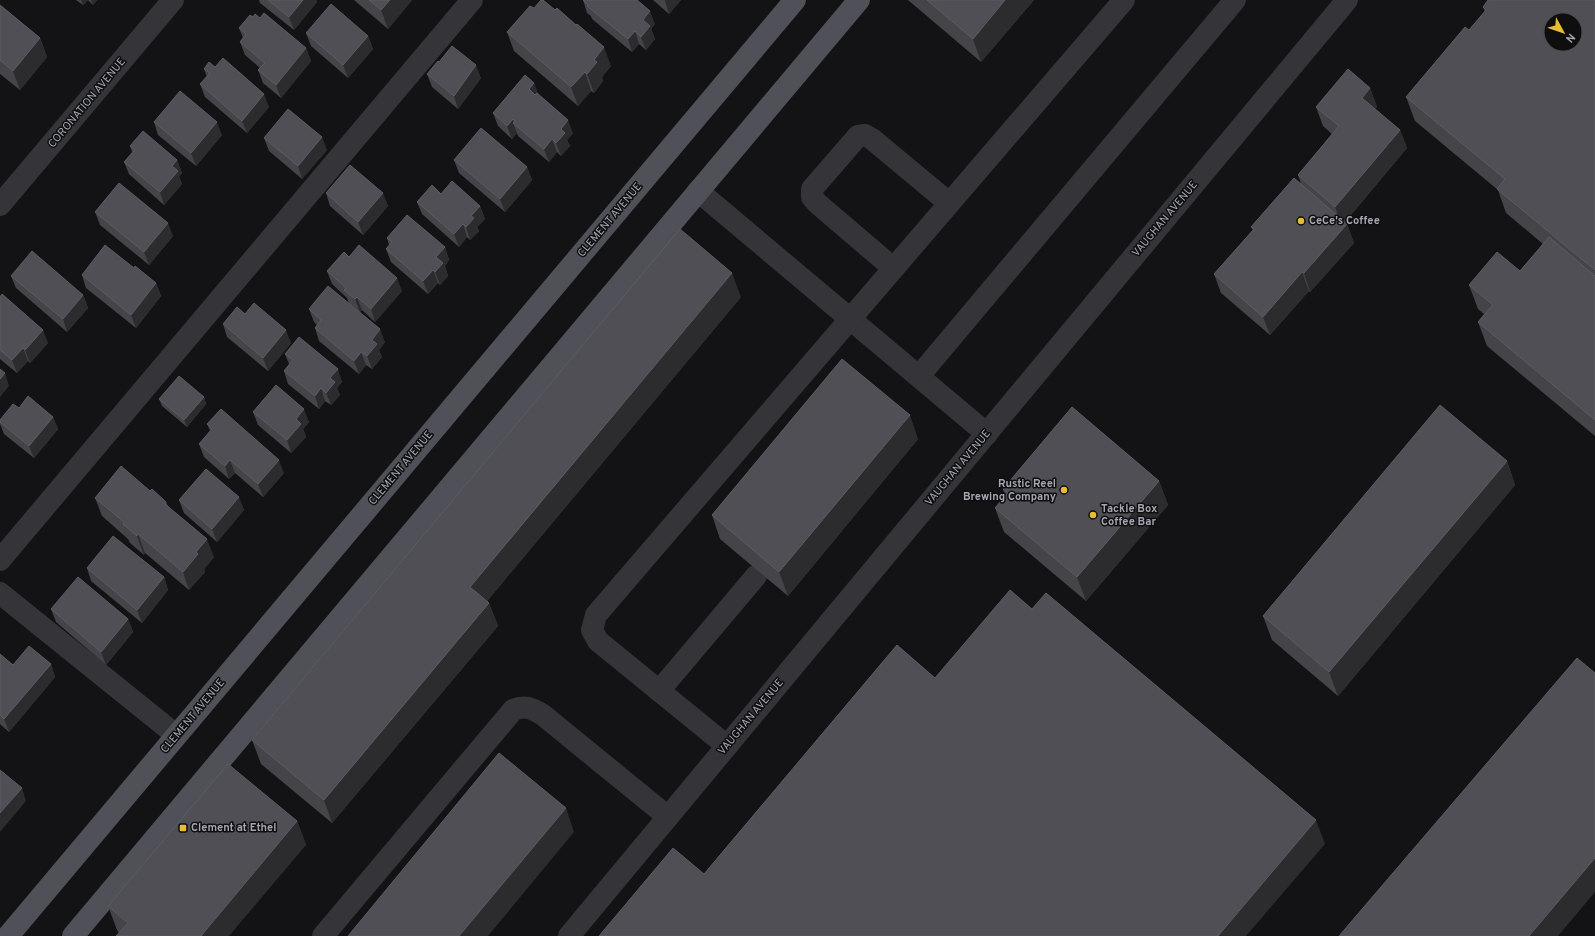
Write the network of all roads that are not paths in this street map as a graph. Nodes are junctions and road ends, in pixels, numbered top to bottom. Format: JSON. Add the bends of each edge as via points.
{"nodes":[{"id":1,"x":173,"y":0,"type":"edge"},
{"id":2,"x":472,"y":0,"type":"edge"},
{"id":3,"x":795,"y":0,"type":"edge"},
{"id":4,"x":859,"y":0,"type":"edge"},
{"id":5,"x":1124,"y":0,"type":"edge"},
{"id":6,"x":1235,"y":0,"type":"edge"},
{"id":7,"x":1347,"y":0,"type":"edge"},
{"id":8,"x":698,"y":191,"type":"junction"},
{"id":9,"x":949,"y":203,"type":"junction"},
{"id":10,"x":0,"y":205,"type":"edge"},
{"id":11,"x":893,"y":268,"type":"junction"},
{"id":12,"x":851,"y":318,"type":"junction"},
{"id":13,"x":919,"y":376,"type":"junction"},
{"id":14,"x":987,"y":434,"type":"junction"},
{"id":15,"x":0,"y":560,"type":"edge"},
{"id":16,"x":756,"y":576,"type":"edge"},
{"id":17,"x":0,"y":593,"type":"edge"},
{"id":18,"x":659,"y":691,"type":"junction"},
{"id":19,"x":176,"y":735,"type":"junction"},
{"id":20,"x":727,"y":746,"type":"junction"},
{"id":21,"x":668,"y":817,"type":"junction"},
{"id":22,"x":8,"y":936,"type":"edge"},
{"id":23,"x":73,"y":936,"type":"edge"},
{"id":24,"x":323,"y":936,"type":"edge"},
{"id":25,"x":569,"y":936,"type":"edge"}],
"edges":[{"from":1,"to":10,"type":"street","name":"CORONATION AVENUE"},
{"from":2,"to":15,"type":"street"},
{"from":3,"to":19,"type":"main road","name":"CLEMENT AVENUE"},
{"from":4,"to":8,"type":"main road"},
{"from":5,"to":9,"type":"street"},
{"from":6,"to":13,"type":"street"},
{"from":7,"to":14,"type":"street","name":"VAUGHAN AVENUE"},
{"from":8,"to":12,"type":"street"},
{"from":8,"to":23,"type":"main road"},
{"from":9,"to":11,"type":"street"},
{"from":9,"to":11,"type":"street","via":[[865,135],[858,136],[812,189],[812,197],[817,203]]},
{"from":11,"to":12,"type":"street"},
{"from":12,"to":13,"type":"street"},
{"from":12,"to":18,"type":"street","via":[[596,615],[592,630],[598,641]]},
{"from":13,"to":14,"type":"street"},
{"from":14,"to":20,"type":"street","name":"VAUGHAN AVENUE"},
{"from":16,"to":18,"type":"street"},
{"from":17,"to":19,"type":"street"},
{"from":18,"to":20,"type":"street"},
{"from":19,"to":22,"type":"main road","name":"CLEMENT AVENUE"},
{"from":20,"to":21,"type":"street","name":"VAUGHAN AVENUE"},
{"from":21,"to":24,"type":"street","via":[[543,714],[533,708],[521,707],[513,710]]},
{"from":21,"to":25,"type":"street","name":"VAUGHAN AVENUE"}]}
